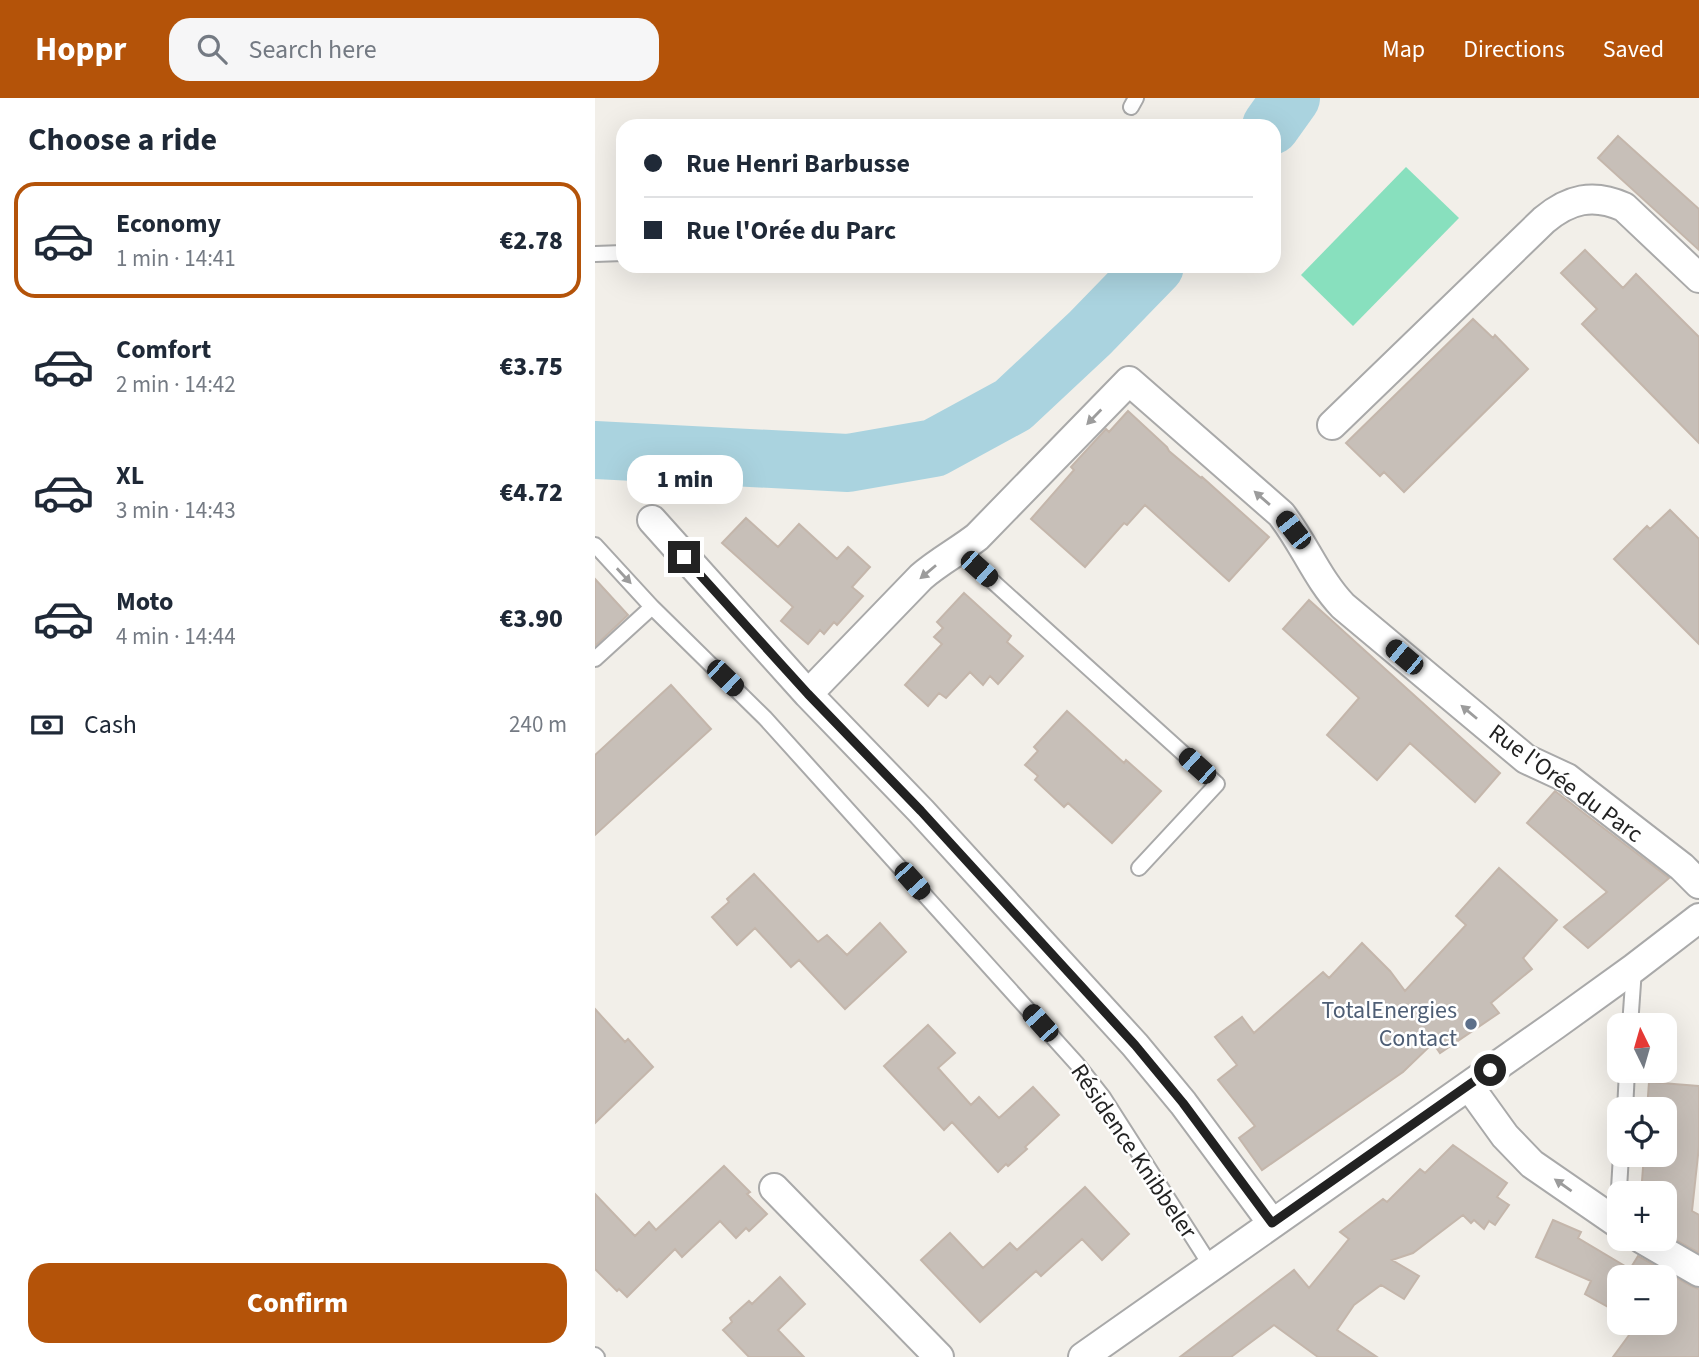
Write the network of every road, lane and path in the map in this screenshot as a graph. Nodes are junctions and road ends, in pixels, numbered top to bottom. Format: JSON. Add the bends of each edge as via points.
{"nodes":[{"id":1,"x":616,"y":253,"type":"edge"},
{"id":2,"x":595,"y":254,"type":"edge"},
{"id":3,"x":1699,"y":278,"type":"edge"},
{"id":4,"x":1332,"y":425,"type":"dead end"},
{"id":5,"x":652,"y":520,"type":"dead end"},
{"id":6,"x":595,"y":545,"type":"edge"},
{"id":7,"x":959,"y":551,"type":"junction"},
{"id":8,"x":652,"y":607,"type":"junction"},
{"id":9,"x":595,"y":659,"type":"edge"},
{"id":10,"x":808,"y":694,"type":"junction"},
{"id":11,"x":1139,"y":868,"type":"dead end"},
{"id":12,"x":1699,"y":884,"type":"edge"},
{"id":13,"x":1699,"y":918,"type":"edge"},
{"id":14,"x":1634,"y":968,"type":"junction"},
{"id":15,"x":1631,"y":1013,"type":"edge"},
{"id":16,"x":1469,"y":1086,"type":"junction"},
{"id":17,"x":774,"y":1188,"type":"dead end"},
{"id":18,"x":1607,"y":1215,"type":"edge"},
{"id":19,"x":1272,"y":1223,"type":"junction"},
{"id":20,"x":1662,"y":1251,"type":"edge"},
{"id":21,"x":1211,"y":1266,"type":"junction"},
{"id":22,"x":1699,"y":1272,"type":"edge"},
{"id":23,"x":939,"y":1357,"type":"edge"},
{"id":24,"x":1083,"y":1357,"type":"edge"}],
"edges":[{"from":1,"to":2,"type":"lane"},
{"from":3,"to":4,"type":"street","via":[[1624,207],[1601,200],[1575,201],[1544,220]]},
{"from":5,"to":10,"type":"street"},
{"from":6,"to":8,"type":"lane","name":"Résidence Knibbeler","one_way":true},
{"from":7,"to":10,"type":"street","name":"Rue l'Orée du Parc","one_way":true,"via":[[921,577]]},
{"from":7,"to":11,"type":"lane","via":[[1217,784]]},
{"from":12,"to":7,"type":"street","name":"Rue l'Orée du Parc","one_way":true,"via":[[1567,778],[1525,759],[1343,606],[1281,514],[1129,381]]},
{"from":8,"to":9,"type":"lane"},
{"from":8,"to":21,"type":"lane","name":"Résidence Knibbeler","via":[[758,711],[1077,1064]]},
{"from":10,"to":19,"type":"street","via":[[1135,1045]]},
{"from":13,"to":14,"type":"street"},
{"from":14,"to":15,"type":"lane"},
{"from":14,"to":16,"type":"street"},
{"from":18,"to":16,"type":"street","one_way":true,"via":[[1523,1156]]},
{"from":16,"to":19,"type":"street"},
{"from":17,"to":23,"type":"street"},
{"from":19,"to":21,"type":"street"},
{"from":20,"to":22,"type":"street"},
{"from":21,"to":24,"type":"street"}]}
